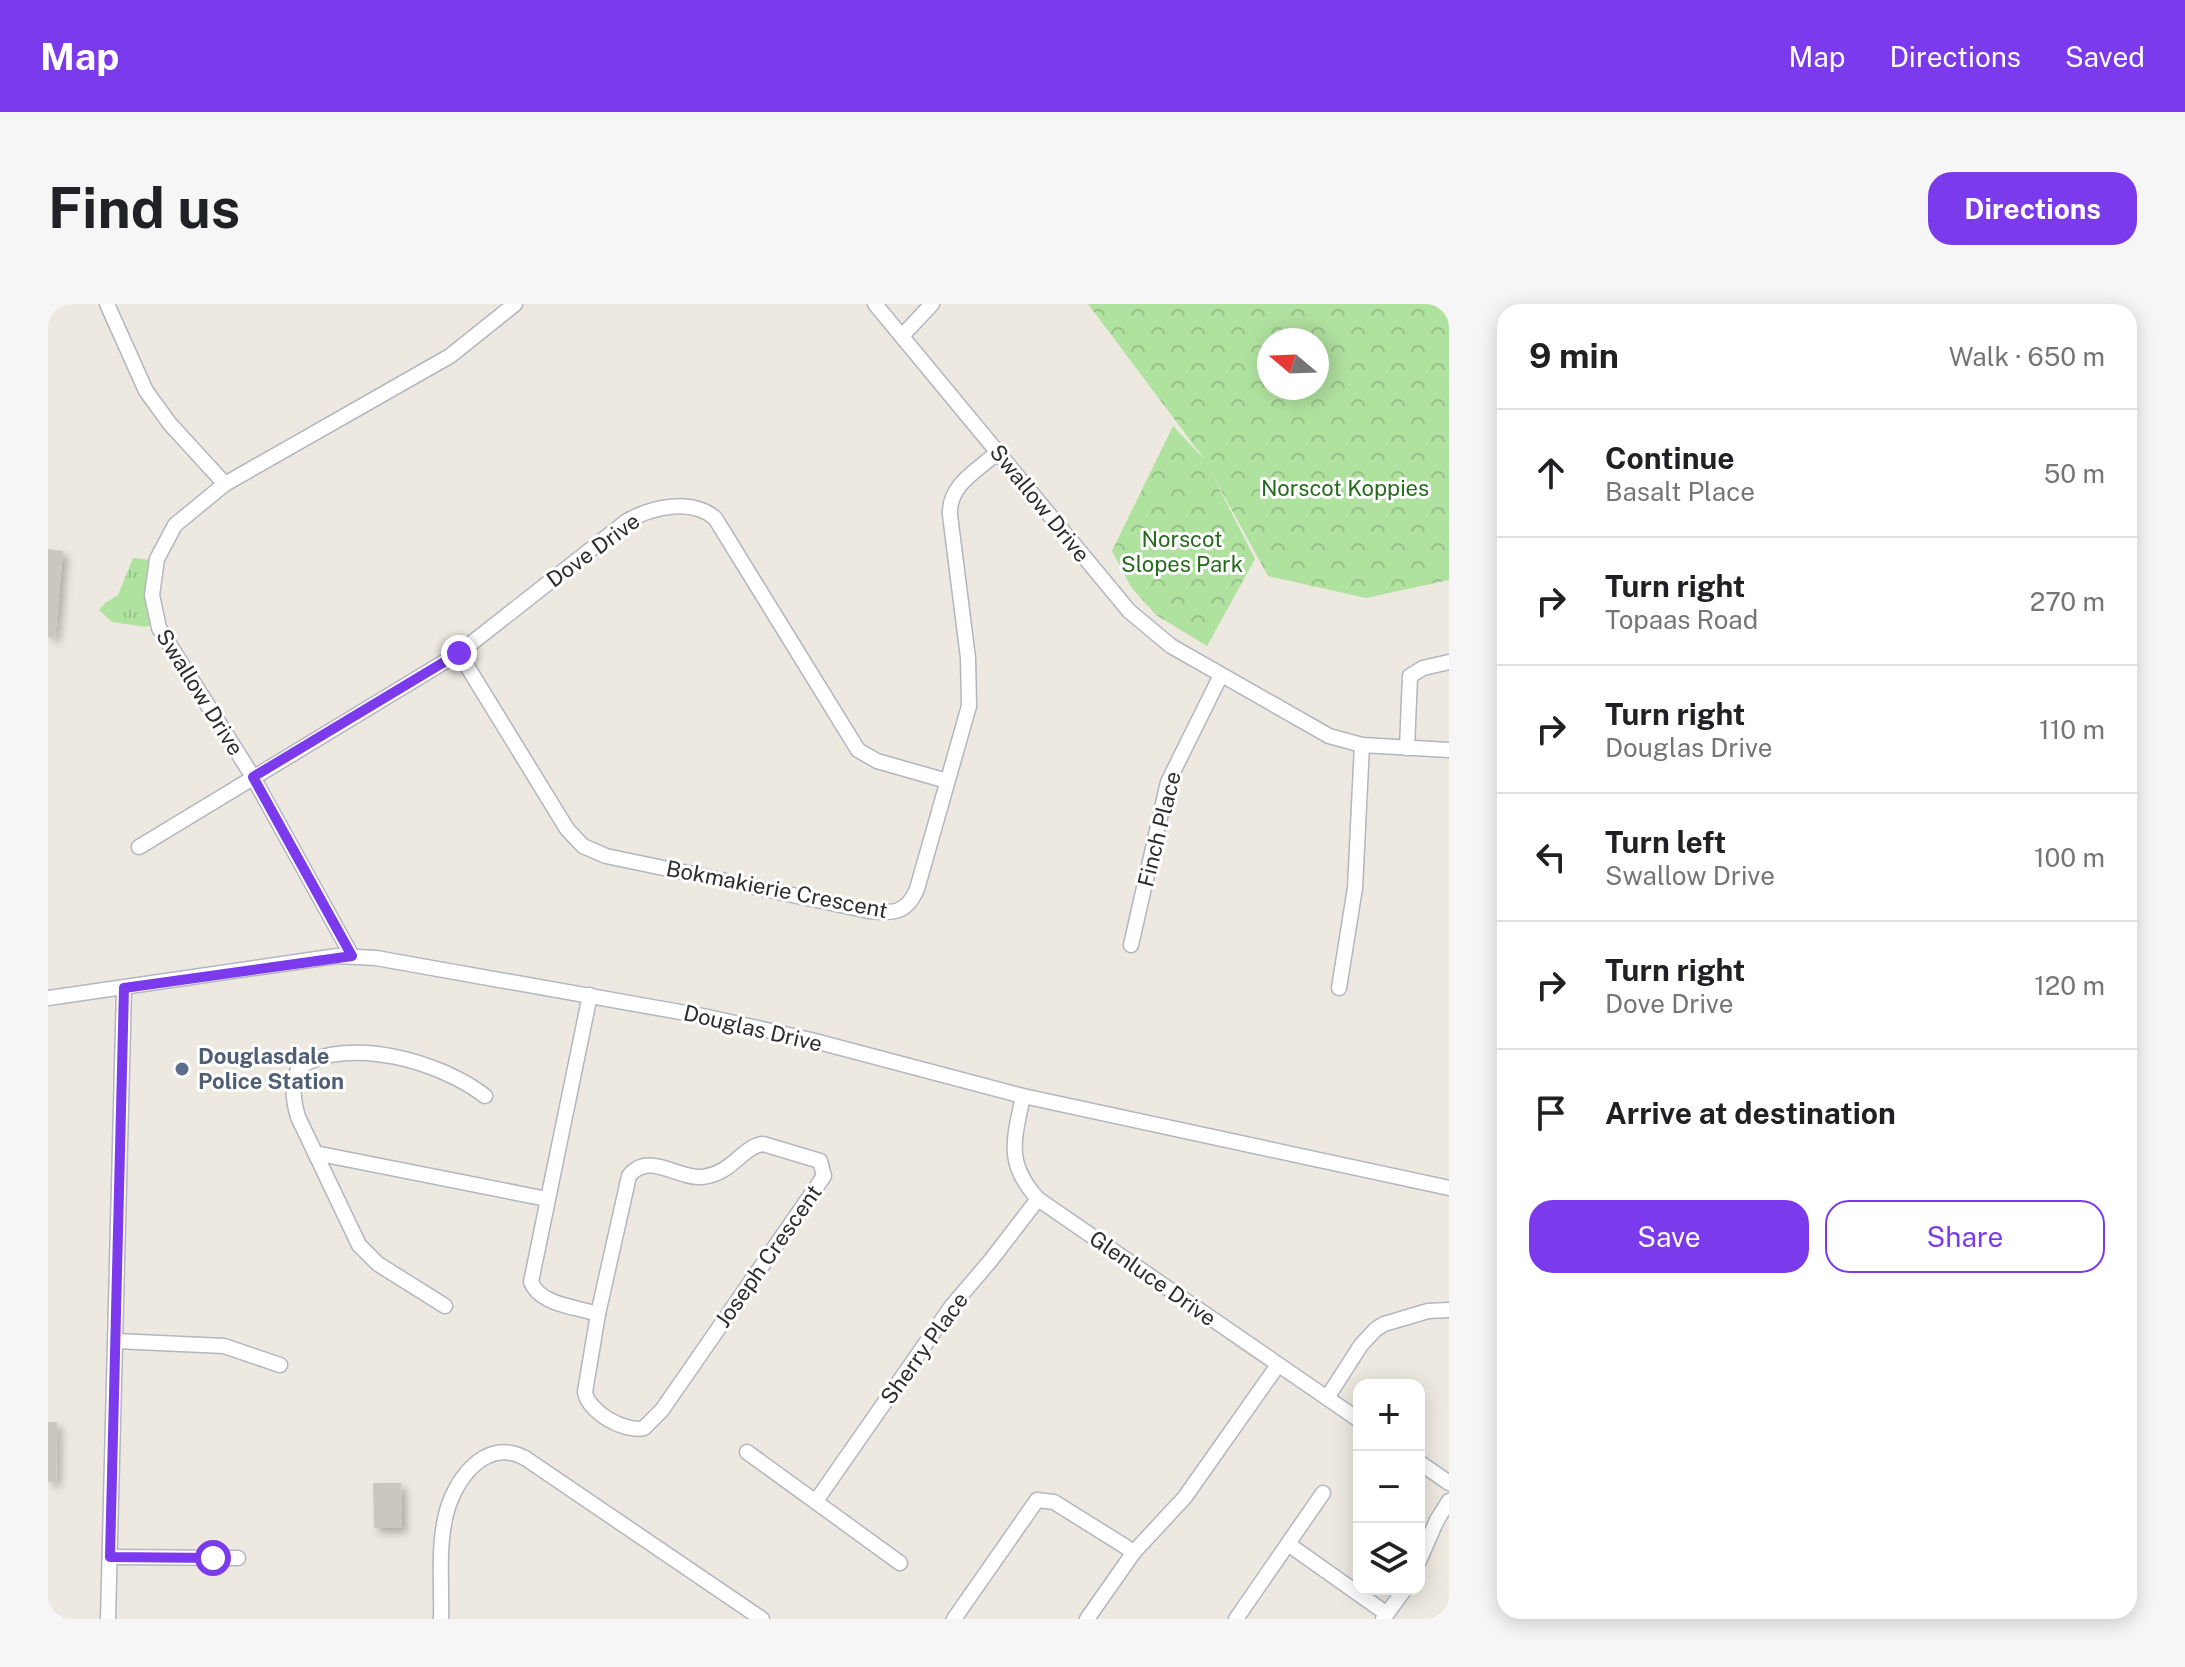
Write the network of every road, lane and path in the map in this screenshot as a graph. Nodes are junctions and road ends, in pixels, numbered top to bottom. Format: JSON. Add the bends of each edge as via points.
{"nodes":[{"id":1,"x":107,"y":304,"type":"edge"},
{"id":2,"x":515,"y":304,"type":"edge"},
{"id":3,"x":875,"y":304,"type":"edge"},
{"id":4,"x":932,"y":304,"type":"edge"},
{"id":5,"x":902,"y":336,"type":"junction"},
{"id":6,"x":998,"y":452,"type":"junction"},
{"id":7,"x":225,"y":484,"type":"junction"},
{"id":8,"x":459,"y":653,"type":"junction"},
{"id":9,"x":1449,"y":662,"type":"edge"},
{"id":10,"x":1221,"y":675,"type":"junction"},
{"id":11,"x":1362,"y":745,"type":"junction"},
{"id":12,"x":1407,"y":748,"type":"junction"},
{"id":13,"x":1449,"y":750,"type":"edge"},
{"id":14,"x":253,"y":777,"type":"junction"},
{"id":15,"x":947,"y":781,"type":"junction"},
{"id":16,"x":139,"y":847,"type":"dead end"},
{"id":17,"x":1131,"y":945,"type":"dead end"},
{"id":18,"x":352,"y":956,"type":"junction"},
{"id":19,"x":124,"y":988,"type":"junction"},
{"id":20,"x":1339,"y":988,"type":"dead end"},
{"id":21,"x":590,"y":995,"type":"junction"},
{"id":22,"x":48,"y":998,"type":"edge"},
{"id":23,"x":485,"y":1096,"type":"dead end"},
{"id":24,"x":1023,"y":1096,"type":"junction"},
{"id":25,"x":315,"y":1153,"type":"junction"},
{"id":26,"x":1449,"y":1188,"type":"edge"},
{"id":27,"x":547,"y":1199,"type":"junction"},
{"id":28,"x":1038,"y":1199,"type":"junction"},
{"id":29,"x":445,"y":1306,"type":"dead end"},
{"id":30,"x":1449,"y":1310,"type":"edge"},
{"id":31,"x":598,"y":1314,"type":"junction"},
{"id":32,"x":116,"y":1341,"type":"junction"},
{"id":33,"x":280,"y":1365,"type":"dead end"},
{"id":34,"x":1278,"y":1365,"type":"junction"},
{"id":35,"x":1327,"y":1398,"type":"junction"},
{"id":36,"x":1353,"y":1416,"type":"edge"},
{"id":37,"x":747,"y":1452,"type":"dead end"},
{"id":38,"x":1425,"y":1466,"type":"edge"},
{"id":39,"x":1449,"y":1483,"type":"edge"},
{"id":40,"x":1323,"y":1493,"type":"dead end"},
{"id":41,"x":816,"y":1501,"type":"junction"},
{"id":42,"x":1449,"y":1501,"type":"edge"},
{"id":43,"x":1288,"y":1544,"type":"junction"},
{"id":44,"x":1425,"y":1547,"type":"edge"},
{"id":45,"x":1134,"y":1552,"type":"junction"},
{"id":46,"x":110,"y":1557,"type":"junction"},
{"id":47,"x":238,"y":1558,"type":"dead end"},
{"id":48,"x":900,"y":1563,"type":"dead end"},
{"id":49,"x":1401,"y":1595,"type":"edge"},
{"id":50,"x":1385,"y":1616,"type":"edge"},
{"id":51,"x":108,"y":1619,"type":"edge"},
{"id":52,"x":441,"y":1619,"type":"edge"},
{"id":53,"x":762,"y":1619,"type":"edge"},
{"id":54,"x":954,"y":1619,"type":"edge"},
{"id":55,"x":1087,"y":1619,"type":"edge"},
{"id":56,"x":1236,"y":1619,"type":"edge"}],
"edges":[{"from":1,"to":7,"type":"street","via":[[146,391]]},
{"from":2,"to":7,"type":"street","name":"Swallow Drive","via":[[450,356]]},
{"from":3,"to":5,"type":"street","name":"Swallow Drive"},
{"from":4,"to":5,"type":"street"},
{"from":5,"to":6,"type":"street","name":"Swallow Drive"},
{"from":6,"to":10,"type":"street","name":"Swallow Drive","via":[[1129,611],[1171,646]]},
{"from":6,"to":15,"type":"street","name":"Bokmakierie Crescent","via":[[957,487],[950,501],[970,684],[965,723]]},
{"from":7,"to":14,"type":"street","name":"Swallow Drive","via":[[167,535],[152,595],[168,645]]},
{"from":8,"to":14,"type":"street","name":"Dove Drive"},
{"from":8,"to":15,"type":"street","name":"Dove Drive","via":[[627,521],[651,510],[694,508],[720,526],[858,750],[877,761]]},
{"from":8,"to":15,"type":"street","name":"Bokmakierie Crescent","via":[[567,829],[598,854],[896,913],[908,906],[917,889]]},
{"from":9,"to":12,"type":"street","via":[[1410,676]]},
{"from":10,"to":11,"type":"street","name":"Swallow Drive","via":[[1308,726]]},
{"from":10,"to":17,"type":"street","name":"Finch Place","via":[[1168,782]]},
{"from":11,"to":12,"type":"street","name":"Swallow Drive"},
{"from":11,"to":20,"type":"street","via":[[1355,888]]},
{"from":12,"to":13,"type":"street","name":"Swallow Drive"},
{"from":14,"to":16,"type":"street","name":"Dove Drive"},
{"from":14,"to":18,"type":"street","name":"Swallow Drive"},
{"from":18,"to":19,"type":"street","name":"Douglas Drive"},
{"from":18,"to":21,"type":"street","name":"Douglas Drive"},
{"from":19,"to":22,"type":"street","name":"Douglas Drive"},
{"from":19,"to":32,"type":"street"},
{"from":21,"to":24,"type":"street","name":"Douglas Drive","via":[[759,1028]]},
{"from":21,"to":27,"type":"street"},
{"from":23,"to":25,"type":"street","via":[[458,1077],[405,1061],[360,1053],[320,1057],[299,1067],[293,1087],[298,1117]]},
{"from":24,"to":26,"type":"street","name":"Douglas Drive"},
{"from":24,"to":28,"type":"street","name":"Glenluce Drive","via":[[1014,1153],[1019,1174]]},
{"from":25,"to":27,"type":"street"},
{"from":25,"to":29,"type":"street","via":[[364,1251]]},
{"from":27,"to":31,"type":"street","via":[[533,1287],[545,1298]]},
{"from":28,"to":34,"type":"street","name":"Glenluce Drive"},
{"from":28,"to":41,"type":"street","name":"Sherry Place","via":[[951,1307]]},
{"from":30,"to":35,"type":"street","via":[[1428,1311],[1376,1329]]},
{"from":31,"to":31,"type":"street","name":"Joseph Crescent","via":[[626,1184],[635,1169],[660,1166],[702,1177],[723,1171],[763,1144],[816,1159],[823,1166],[824,1176],[662,1410],[644,1428],[625,1427],[586,1398]]},
{"from":32,"to":33,"type":"street","via":[[224,1346]]},
{"from":32,"to":46,"type":"street"},
{"from":34,"to":35,"type":"street","name":"Glenluce Drive"},
{"from":34,"to":45,"type":"street","via":[[1185,1497]]},
{"from":35,"to":36,"type":"street","name":"Glenluce Drive"},
{"from":37,"to":41,"type":"street"},
{"from":38,"to":39,"type":"street"},
{"from":40,"to":43,"type":"street"},
{"from":41,"to":48,"type":"street"},
{"from":42,"to":44,"type":"street"},
{"from":43,"to":50,"type":"street"},
{"from":43,"to":56,"type":"street"},
{"from":45,"to":54,"type":"street","via":[[1054,1502],[1037,1500]]},
{"from":45,"to":55,"type":"street"},
{"from":46,"to":47,"type":"street"},
{"from":46,"to":51,"type":"street"},
{"from":49,"to":50,"type":"street"},
{"from":52,"to":53,"type":"street","via":[[445,1519],[462,1480],[480,1459],[504,1451],[541,1468]]}]}
